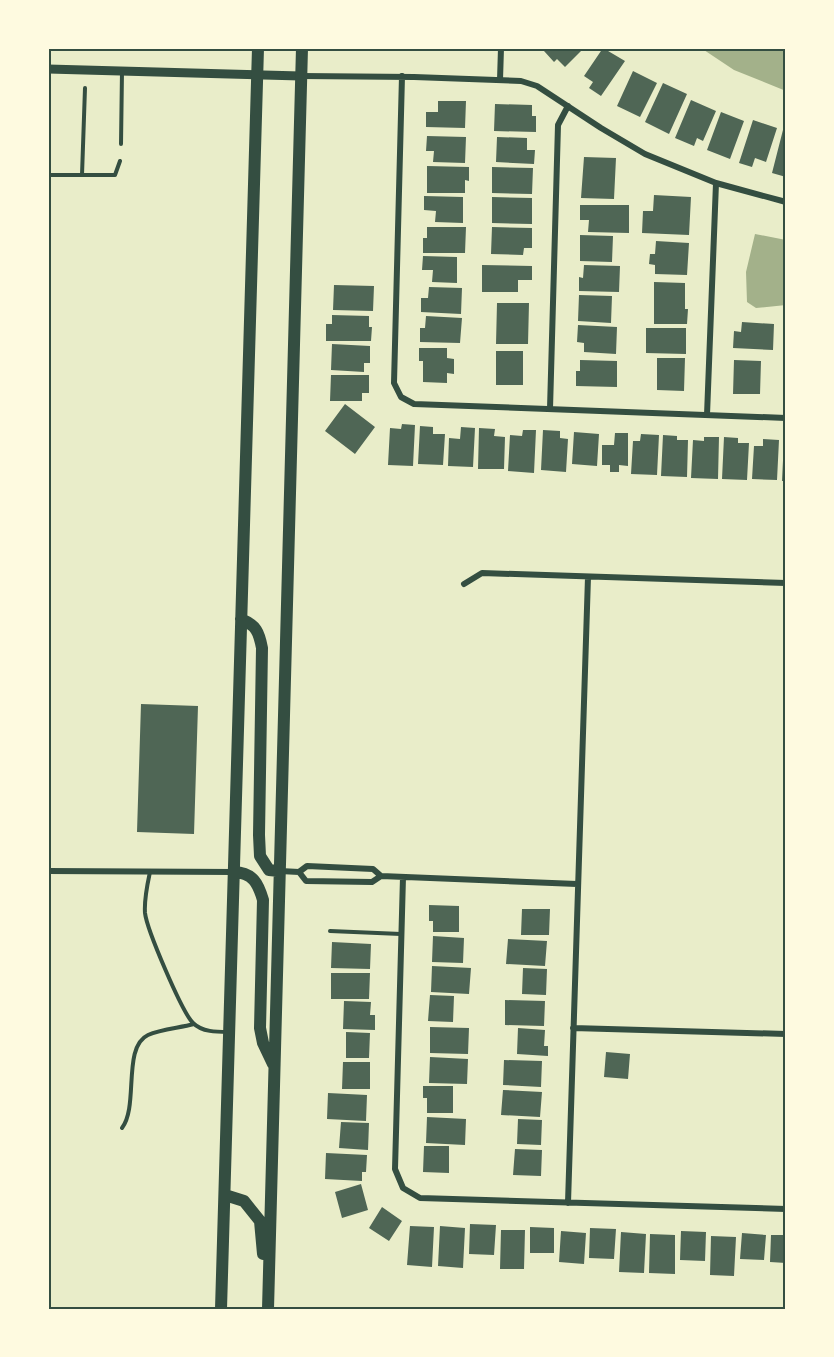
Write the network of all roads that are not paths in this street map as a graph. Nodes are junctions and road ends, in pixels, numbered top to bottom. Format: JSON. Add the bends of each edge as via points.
{"nodes":[{"id":1,"x":258,"y":48,"type":"edge"},
{"id":2,"x":302,"y":48,"type":"edge"},
{"id":3,"x":501,"y":48,"type":"edge"},
{"id":4,"x":48,"y":69,"type":"edge"},
{"id":5,"x":122,"y":71,"type":"junction"},
{"id":6,"x":257,"y":74,"type":"junction"},
{"id":7,"x":301,"y":76,"type":"junction"},
{"id":8,"x":402,"y":76,"type":"junction"},
{"id":9,"x":500,"y":80,"type":"junction"},
{"id":10,"x":85,"y":88,"type":"dead end"},
{"id":11,"x":568,"y":106,"type":"junction"},
{"id":12,"x":121,"y":144,"type":"dead end"},
{"id":13,"x":120,"y":161,"type":"dead end"},
{"id":14,"x":48,"y":175,"type":"edge"},
{"id":15,"x":82,"y":175,"type":"junction"},
{"id":16,"x":716,"y":183,"type":"junction"},
{"id":17,"x":786,"y":202,"type":"edge"},
{"id":18,"x":550,"y":409,"type":"junction"},
{"id":19,"x":707,"y":415,"type":"junction"},
{"id":20,"x":786,"y":418,"type":"edge"},
{"id":21,"x":588,"y":577,"type":"junction"},
{"id":22,"x":464,"y":584,"type":"dead end"},
{"id":23,"x":786,"y":584,"type":"edge"},
{"id":24,"x":241,"y":619,"type":"junction"},
{"id":25,"x":48,"y":871,"type":"edge"},
{"id":26,"x":150,"y":872,"type":"junction"},
{"id":27,"x":234,"y":872,"type":"junction"},
{"id":28,"x":279,"y":872,"type":"junction"},
{"id":29,"x":299,"y":872,"type":"junction"},
{"id":30,"x":381,"y":876,"type":"junction"},
{"id":31,"x":403,"y":877,"type":"junction"},
{"id":32,"x":578,"y":884,"type":"junction"},
{"id":33,"x":330,"y":931,"type":"dead end"},
{"id":34,"x":402,"y":934,"type":"junction"},
{"id":35,"x":194,"y":1024,"type":"junction"},
{"id":36,"x":573,"y":1028,"type":"junction"},
{"id":37,"x":230,"y":1032,"type":"junction"},
{"id":38,"x":786,"y":1034,"type":"edge"},
{"id":39,"x":274,"y":1066,"type":"junction"},
{"id":40,"x":122,"y":1128,"type":"dead end"},
{"id":41,"x":225,"y":1195,"type":"junction"},
{"id":42,"x":568,"y":1203,"type":"junction"},
{"id":43,"x":786,"y":1209,"type":"edge"},
{"id":44,"x":221,"y":1309,"type":"edge"},
{"id":45,"x":266,"y":1309,"type":"edge"}],
"edges":[{"from":1,"to":6,"type":"main road"},
{"from":2,"to":7,"type":"main road"},
{"from":3,"to":9,"type":"street"},
{"from":4,"to":5,"type":"street"},
{"from":5,"to":6,"type":"street"},
{"from":5,"to":12,"type":"lane"},
{"from":6,"to":7,"type":"street"},
{"from":6,"to":24,"type":"main road"},
{"from":7,"to":8,"type":"street"},
{"from":7,"to":28,"type":"main road"},
{"from":8,"to":9,"type":"street"},
{"from":8,"to":18,"type":"street","via":[[394,384],[401,397],[414,404]]},
{"from":9,"to":11,"type":"street","via":[[537,86]]},
{"from":10,"to":15,"type":"lane"},
{"from":11,"to":16,"type":"street","via":[[645,154]]},
{"from":11,"to":18,"type":"street","via":[[558,125]]},
{"from":13,"to":15,"type":"lane","via":[[115,175]]},
{"from":14,"to":15,"type":"lane"},
{"from":16,"to":17,"type":"street"},
{"from":16,"to":19,"type":"street"},
{"from":18,"to":19,"type":"street"},
{"from":19,"to":20,"type":"street"},
{"from":21,"to":22,"type":"street","via":[[482,573]]},
{"from":21,"to":23,"type":"street"},
{"from":21,"to":32,"type":"street"},
{"from":24,"to":27,"type":"main road"},
{"from":24,"to":28,"type":"main road","via":[[252,624],[262,648],[258,835],[260,856],[269,870]]},
{"from":25,"to":26,"type":"street"},
{"from":26,"to":27,"type":"street"},
{"from":26,"to":35,"type":"lane","via":[[144,897],[145,916]]},
{"from":27,"to":37,"type":"main road"},
{"from":27,"to":39,"type":"main road","via":[[251,876],[263,900],[260,1028]]},
{"from":28,"to":29,"type":"street"},
{"from":28,"to":39,"type":"main road"},
{"from":29,"to":30,"type":"street","via":[[307,866],[373,869]]},
{"from":29,"to":30,"type":"street","via":[[306,881],[372,882]]},
{"from":30,"to":31,"type":"street"},
{"from":31,"to":32,"type":"street"},
{"from":31,"to":34,"type":"street"},
{"from":32,"to":36,"type":"street"},
{"from":33,"to":34,"type":"lane"},
{"from":34,"to":42,"type":"street","via":[[395,1168],[403,1188],[420,1198]]},
{"from":35,"to":37,"type":"lane","via":[[203,1030]]},
{"from":35,"to":40,"type":"lane","via":[[140,1040],[133,1061],[130,1113]]},
{"from":36,"to":38,"type":"street"},
{"from":36,"to":42,"type":"street"},
{"from":37,"to":41,"type":"main road"},
{"from":39,"to":45,"type":"main road"},
{"from":41,"to":44,"type":"main road"},
{"from":41,"to":45,"type":"main road","via":[[244,1201],[260,1221]]},
{"from":42,"to":43,"type":"street"}]}
